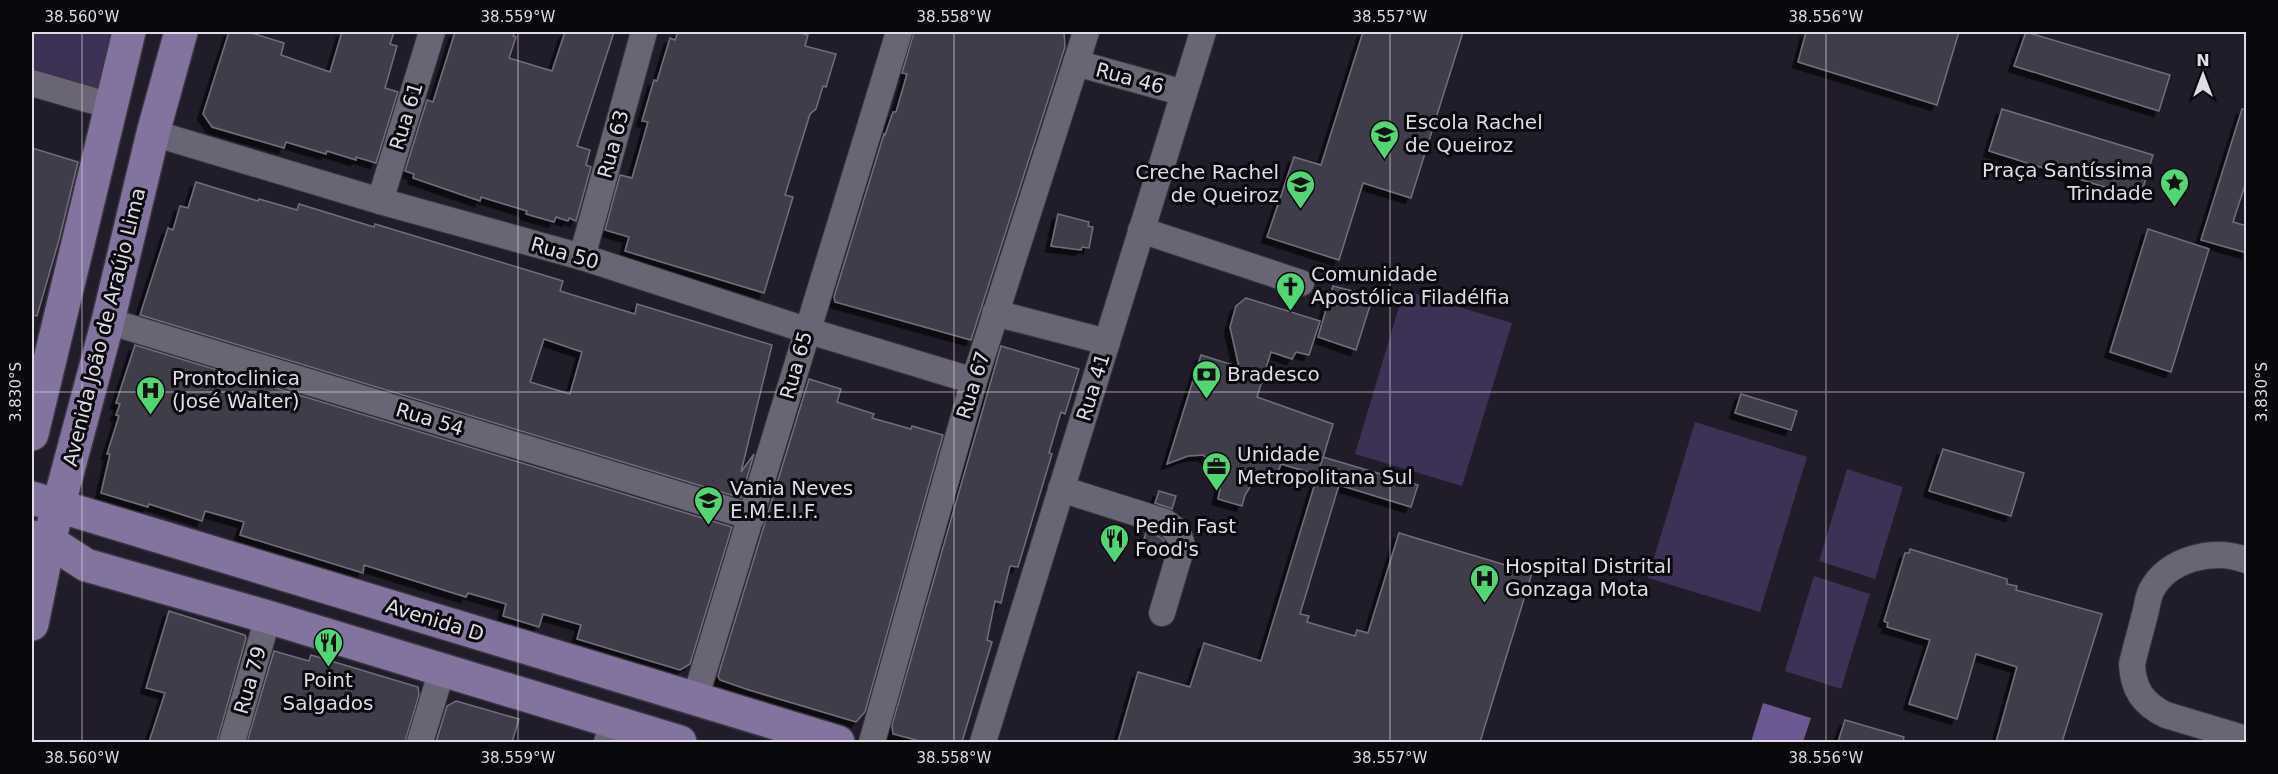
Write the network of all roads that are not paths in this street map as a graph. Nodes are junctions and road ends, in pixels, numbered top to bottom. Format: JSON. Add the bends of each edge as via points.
{"nodes":[{"id":1,"x":129,"y":32,"type":"edge"},
{"id":2,"x":181,"y":32,"type":"edge"},
{"id":3,"x":432,"y":32,"type":"edge"},
{"id":4,"x":644,"y":32,"type":"edge"},
{"id":5,"x":899,"y":32,"type":"edge"},
{"id":6,"x":1086,"y":32,"type":"edge"},
{"id":7,"x":1203,"y":32,"type":"edge"},
{"id":8,"x":1076,"y":63,"type":"junction"},
{"id":9,"x":32,"y":83,"type":"edge"},
{"id":10,"x":1184,"y":93,"type":"junction"},
{"id":11,"x":111,"y":106,"type":"junction"},
{"id":12,"x":153,"y":133,"type":"junction"},
{"id":13,"x":380,"y":201,"type":"junction"},
{"id":14,"x":1141,"y":230,"type":"junction"},
{"id":15,"x":582,"y":257,"type":"junction"},
{"id":16,"x":1301,"y":284,"type":"dead end"},
{"id":17,"x":995,"y":313,"type":"junction"},
{"id":18,"x":108,"y":321,"type":"junction"},
{"id":19,"x":806,"y":330,"type":"junction"},
{"id":20,"x":1107,"y":342,"type":"junction"},
{"id":21,"x":974,"y":381,"type":"junction"},
{"id":22,"x":32,"y":434,"type":"edge"},
{"id":23,"x":1061,"y":489,"type":"junction"},
{"id":24,"x":45,"y":502,"type":"edge"},
{"id":25,"x":752,"y":517,"type":"junction"},
{"id":26,"x":40,"y":539,"type":"edge"},
{"id":27,"x":2247,"y":560,"type":"edge"},
{"id":28,"x":1162,"y":613,"type":"dead end"},
{"id":29,"x":268,"y":617,"type":"junction"},
{"id":30,"x":32,"y":624,"type":"edge"},
{"id":31,"x":442,"y":670,"type":"junction"},
{"id":32,"x":695,"y":699,"type":"junction"},
{"id":33,"x":610,"y":732,"type":"edge"},
{"id":34,"x":2247,"y":739,"type":"edge"},
{"id":35,"x":232,"y":742,"type":"edge"},
{"id":36,"x":420,"y":742,"type":"edge"},
{"id":37,"x":680,"y":742,"type":"edge"},
{"id":38,"x":838,"y":742,"type":"edge"},
{"id":39,"x":872,"y":742,"type":"edge"},
{"id":40,"x":983,"y":742,"type":"edge"}],
"edges":[{"from":1,"to":11,"type":"main road"},
{"from":2,"to":12,"type":"main road","name":"Avenida João de Araújo Lima"},
{"from":3,"to":13,"type":"street","name":"Rua 61"},
{"from":4,"to":15,"type":"street","name":"Rua 63"},
{"from":5,"to":19,"type":"street","name":"Rua 65"},
{"from":6,"to":8,"type":"street","name":"Rua 67"},
{"from":7,"to":10,"type":"street","name":"Rua 41"},
{"from":8,"to":10,"type":"street","name":"Rua 46"},
{"from":8,"to":17,"type":"street","name":"Rua 67"},
{"from":9,"to":11,"type":"street"},
{"from":10,"to":14,"type":"street","name":"Rua 41"},
{"from":11,"to":22,"type":"main road"},
{"from":12,"to":13,"type":"street","name":"Rua 50"},
{"from":12,"to":18,"type":"main road","name":"Avenida João de Araújo Lima"},
{"from":13,"to":15,"type":"street","name":"Rua 50"},
{"from":14,"to":16,"type":"street"},
{"from":14,"to":20,"type":"street","name":"Rua 41"},
{"from":15,"to":19,"type":"street","name":"Rua 50"},
{"from":17,"to":20,"type":"street"},
{"from":17,"to":21,"type":"street","name":"Rua 67"},
{"from":18,"to":24,"type":"main road","name":"Avenida João de Araújo Lima"},
{"from":18,"to":25,"type":"street","name":"Rua 54"},
{"from":19,"to":21,"type":"street","name":"Rua 50"},
{"from":19,"to":25,"type":"street","name":"Rua 65"},
{"from":20,"to":23,"type":"street","name":"Rua 41"},
{"from":21,"to":39,"type":"street","name":"Rua 67"},
{"from":23,"to":28,"type":"street","via":[[1164,522],[1181,537],[1182,546]]},
{"from":23,"to":40,"type":"street","name":"Rua 41"},
{"from":24,"to":26,"type":"main road","name":"Avenida João de Araújo Lima"},
{"from":24,"to":32,"type":"main road","name":"Avenida D"},
{"from":25,"to":32,"type":"street","name":"Rua 65"},
{"from":26,"to":29,"type":"main road","via":[[86,565]]},
{"from":26,"to":30,"type":"main road","name":"Avenida João de Araújo Lima"},
{"from":27,"to":34,"type":"street","via":[[2222,554],[2205,555],[2189,560],[2162,578],[2151,591],[2132,664],[2138,692],[2155,710]]},
{"from":29,"to":31,"type":"main road"},
{"from":29,"to":35,"type":"street","name":"Rua 79"},
{"from":31,"to":33,"type":"main road"},
{"from":31,"to":36,"type":"street"},
{"from":32,"to":38,"type":"main road","name":"Avenida D"},
{"from":33,"to":37,"type":"main road"}]}
